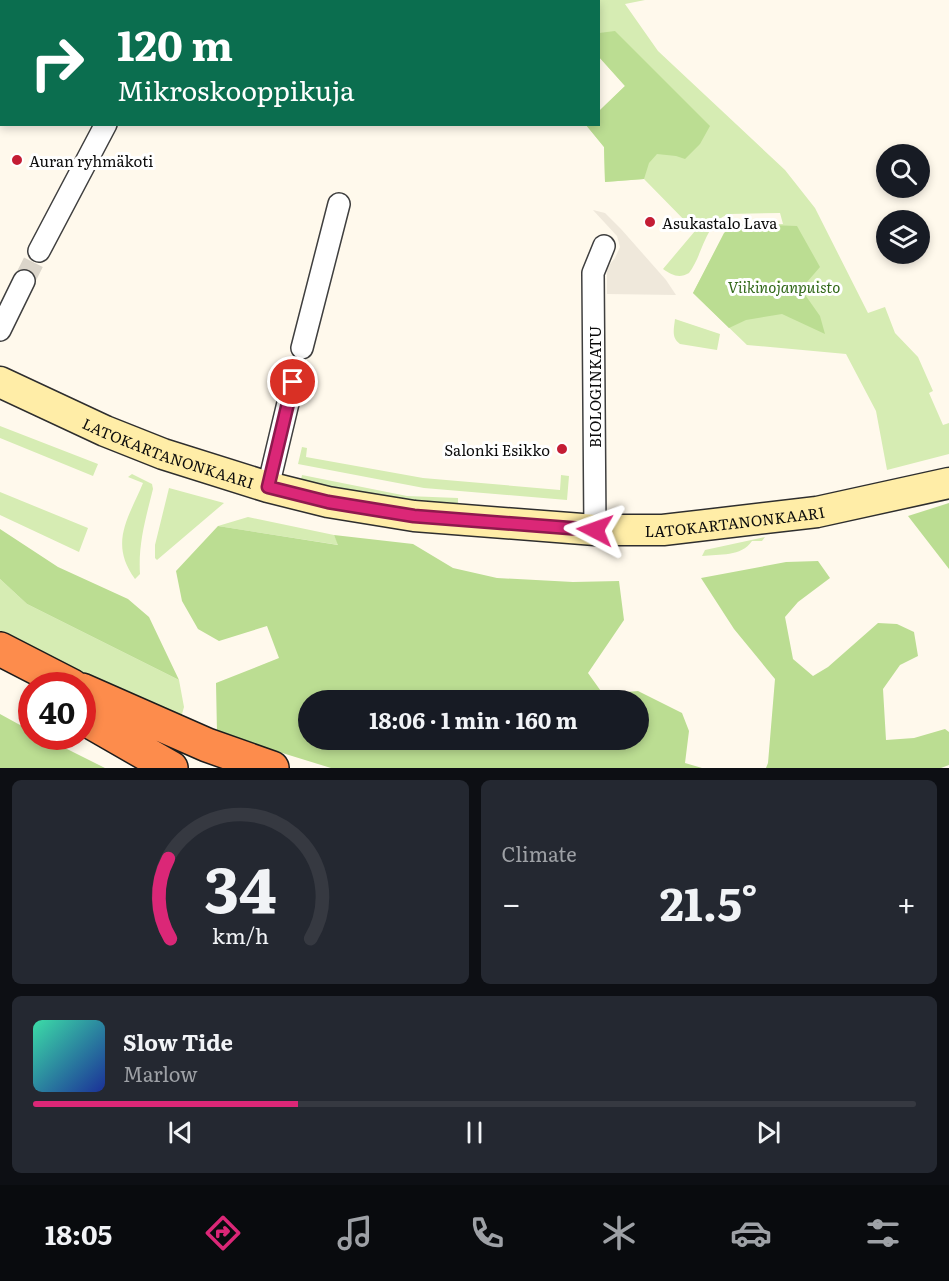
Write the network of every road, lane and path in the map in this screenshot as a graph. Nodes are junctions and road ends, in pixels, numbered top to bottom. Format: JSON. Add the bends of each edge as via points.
{"nodes":[{"id":1,"x":105,"y":126,"type":"edge"},
{"id":2,"x":339,"y":204,"type":"dead end"},
{"id":3,"x":604,"y":246,"type":"dead end"},
{"id":4,"x":39,"y":251,"type":"tunnel mouth"},
{"id":5,"x":24,"y":281,"type":"tunnel mouth"},
{"id":6,"x":0,"y":330,"type":"edge"},
{"id":7,"x":302,"y":348,"type":"tunnel mouth"},
{"id":8,"x":0,"y":382,"type":"edge"},
{"id":9,"x":293,"y":382,"type":"tunnel mouth"},
{"id":10,"x":949,"y":483,"type":"edge"},
{"id":11,"x":268,"y":487,"type":"junction"},
{"id":12,"x":595,"y":530,"type":"junction"},
{"id":13,"x":0,"y":649,"type":"edge"},
{"id":14,"x":0,"y":669,"type":"edge"},
{"id":15,"x":45,"y":672,"type":"edge"},
{"id":16,"x":18,"y":680,"type":"edge"},
{"id":17,"x":96,"y":696,"type":"edge"},
{"id":18,"x":96,"y":725,"type":"edge"},
{"id":19,"x":171,"y":768,"type":"edge"},
{"id":20,"x":272,"y":768,"type":"edge"}],
"edges":[{"from":1,"to":4,"type":"street"},
{"from":2,"to":7,"type":"street"},
{"from":3,"to":12,"type":"street","name":"BIOLOGINKATU","via":[[593,273]]},
{"from":5,"to":6,"type":"street"},
{"from":8,"to":11,"type":"street","name":"LATOKARTANONKAARI","via":[[163,454]]},
{"from":9,"to":11,"type":"street"},
{"from":10,"to":12,"type":"street","name":"LATOKARTANONKAARI","via":[[851,506],[796,514],[663,530]]},
{"from":11,"to":12,"type":"street","name":"LATOKARTANONKAARI","via":[[328,502],[414,516]]},
{"from":13,"to":15,"type":"highway"},
{"from":14,"to":16,"type":"highway"},
{"from":17,"to":20,"type":"highway"},
{"from":18,"to":19,"type":"highway"}]}
